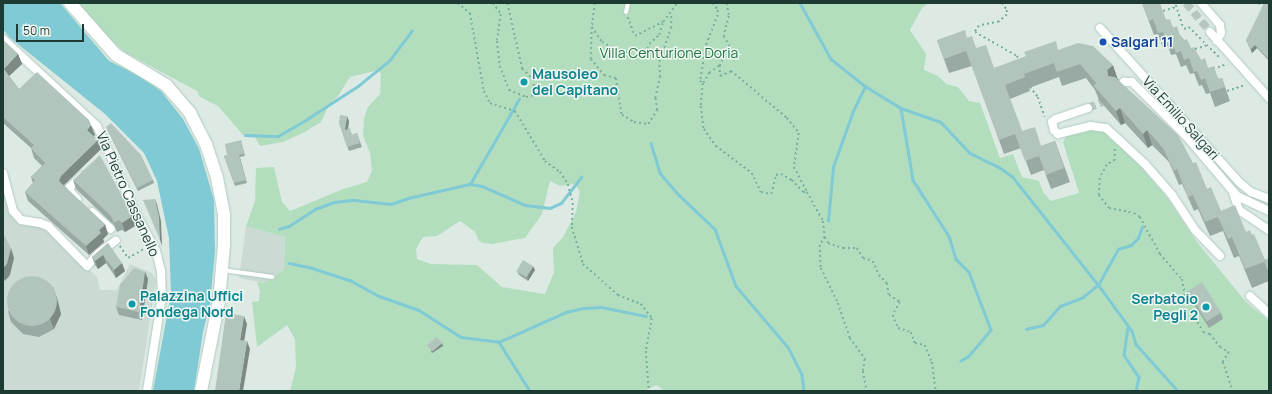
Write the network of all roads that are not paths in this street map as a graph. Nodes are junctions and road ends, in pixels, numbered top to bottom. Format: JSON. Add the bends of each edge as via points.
{"nodes":[{"id":1,"x":70,"y":3,"type":"edge"},
{"id":2,"x":628,"y":3,"type":"edge"},
{"id":3,"x":1201,"y":3,"type":"edge"},
{"id":4,"x":626,"y":12,"type":"road end"},
{"id":5,"x":1100,"y":28,"type":"dead end"},
{"id":6,"x":1210,"y":32,"type":"tunnel mouth"},
{"id":7,"x":3,"y":39,"type":"edge"},
{"id":8,"x":1217,"y":41,"type":"junction"},
{"id":9,"x":1117,"y":87,"type":"edge"},
{"id":10,"x":1269,"y":98,"type":"edge"},
{"id":11,"x":1088,"y":108,"type":"tunnel mouth"},
{"id":12,"x":91,"y":168,"type":"edge"},
{"id":13,"x":3,"y":173,"type":"edge"},
{"id":14,"x":1233,"y":191,"type":"junction"},
{"id":15,"x":1269,"y":200,"type":"edge"},
{"id":16,"x":1269,"y":211,"type":"edge"},
{"id":17,"x":111,"y":229,"type":"dead end"},
{"id":18,"x":1269,"y":230,"type":"edge"},
{"id":19,"x":116,"y":240,"type":"road end"},
{"id":20,"x":1220,"y":256,"type":"dead end"},
{"id":21,"x":222,"y":270,"type":"junction"},
{"id":22,"x":273,"y":277,"type":"dead end"},
{"id":23,"x":1250,"y":296,"type":"dead end"},
{"id":24,"x":1269,"y":314,"type":"edge"},
{"id":25,"x":146,"y":391,"type":"edge"},
{"id":26,"x":201,"y":391,"type":"edge"}],
"edges":[{"from":1,"to":21,"type":"street","via":[[116,55],[166,85],[190,113],[206,144],[218,178],[224,215]]},
{"from":2,"to":4,"type":"lane"},
{"from":3,"to":8,"type":"street","via":[[1220,25],[1222,33]]},
{"from":5,"to":15,"type":"street","name":"Via Emilio Salgari","via":[[1239,182],[1251,192]]},
{"from":6,"to":8,"type":"street"},
{"from":7,"to":25,"type":"street","name":"Via Pietro Cassanello","via":[[97,126],[105,155],[152,244],[161,271],[162,296]]},
{"from":8,"to":10,"type":"street"},
{"from":9,"to":14,"type":"street","via":[[1124,82],[1132,82],[1186,136]]},
{"from":11,"to":20,"type":"street","via":[[1052,122],[1054,130],[1058,134],[1091,126],[1106,128],[1164,184],[1195,230]]},
{"from":12,"to":17,"type":"street","via":[[68,189]]},
{"from":13,"to":19,"type":"street","via":[[13,211],[21,220],[40,222],[48,226],[88,266],[99,252]]},
{"from":14,"to":16,"type":"street","via":[[1249,204]]},
{"from":14,"to":18,"type":"street","via":[[1240,210]]},
{"from":21,"to":22,"type":"lane"},
{"from":21,"to":26,"type":"street","via":[[219,301]]},
{"from":23,"to":24,"type":"street"}]}
